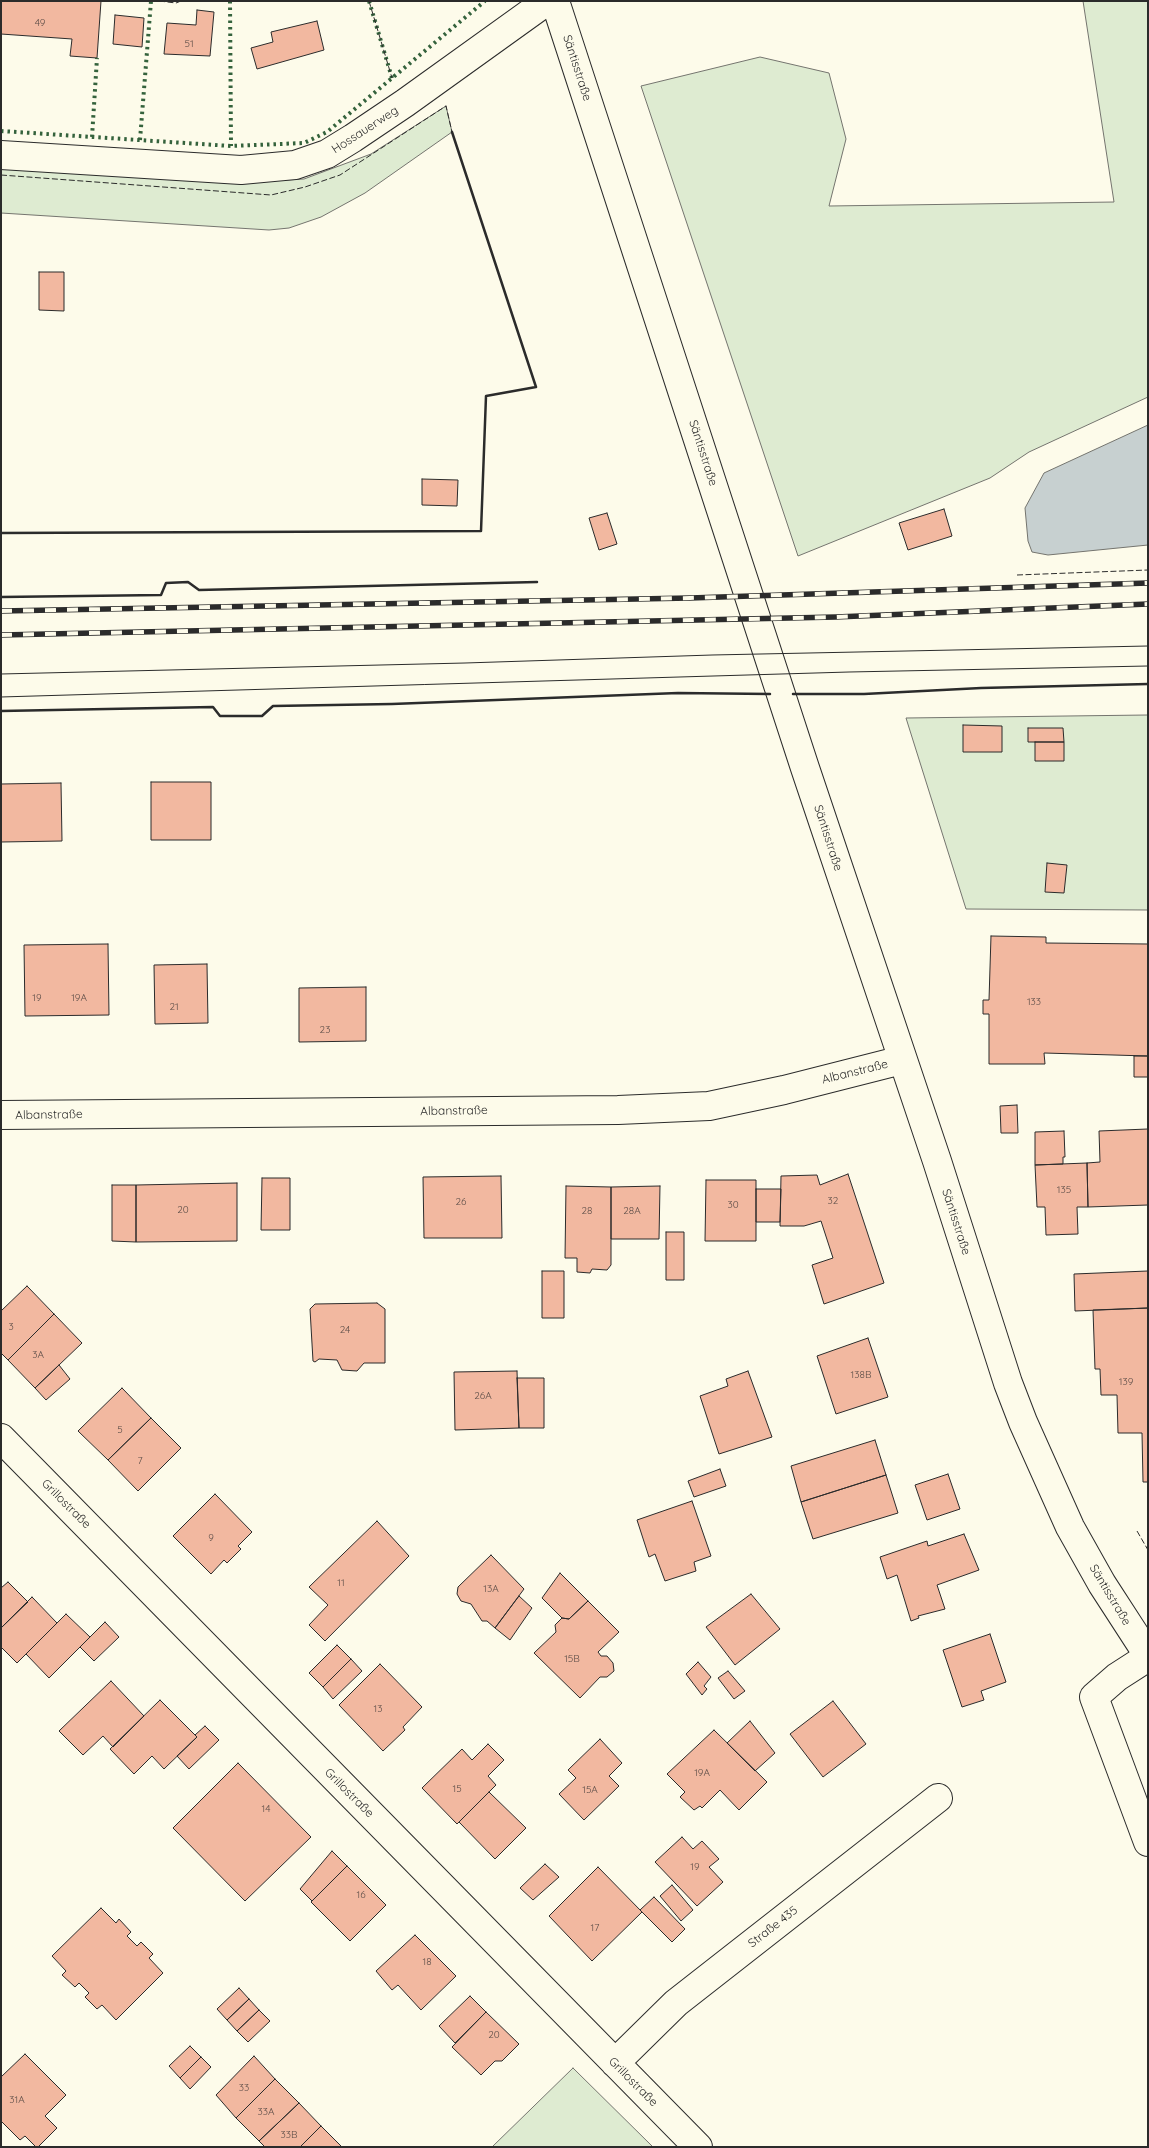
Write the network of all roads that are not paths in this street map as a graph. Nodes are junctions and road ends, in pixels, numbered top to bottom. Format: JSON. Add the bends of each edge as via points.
{"nodes":[{"id":1,"x":547,"y":1,"type":"edge"},
{"id":2,"x":555,"y":1,"type":"edge"},
{"id":3,"x":1,"y":155,"type":"edge"},
{"id":4,"x":902,"y":1060,"type":"junction"},
{"id":5,"x":1,"y":1115,"type":"edge"},
{"id":6,"x":1,"y":1438,"type":"edge"},
{"id":7,"x":1148,"y":1656,"type":"edge"},
{"id":8,"x":938,"y":1798,"type":"dead end"},
{"id":9,"x":1148,"y":1842,"type":"edge"},
{"id":10,"x":615,"y":2063,"type":"junction"},
{"id":11,"x":698,"y":2147,"type":"edge"}],
"edges":[{"from":1,"to":3,"type":"street","name":"Hossauerweg","via":[[390,113],[327,154],[295,165],[241,170]]},
{"from":2,"to":4,"type":"street","name":"Säntisstraße"},
{"from":4,"to":5,"type":"street","name":"Albanstraße","via":[[709,1106]]},
{"from":4,"to":7,"type":"street","name":"Säntisstraße","via":[[1023,1422],[1070,1527]]},
{"from":6,"to":10,"type":"street","name":"Grillostraße"},
{"from":7,"to":9,"type":"street","name":"Säntisstraße","via":[[1094,1697]]},
{"from":8,"to":10,"type":"street","name":"Straße 435","via":[[676,2003]]},
{"from":10,"to":11,"type":"street","name":"Grillostraße"}]}
